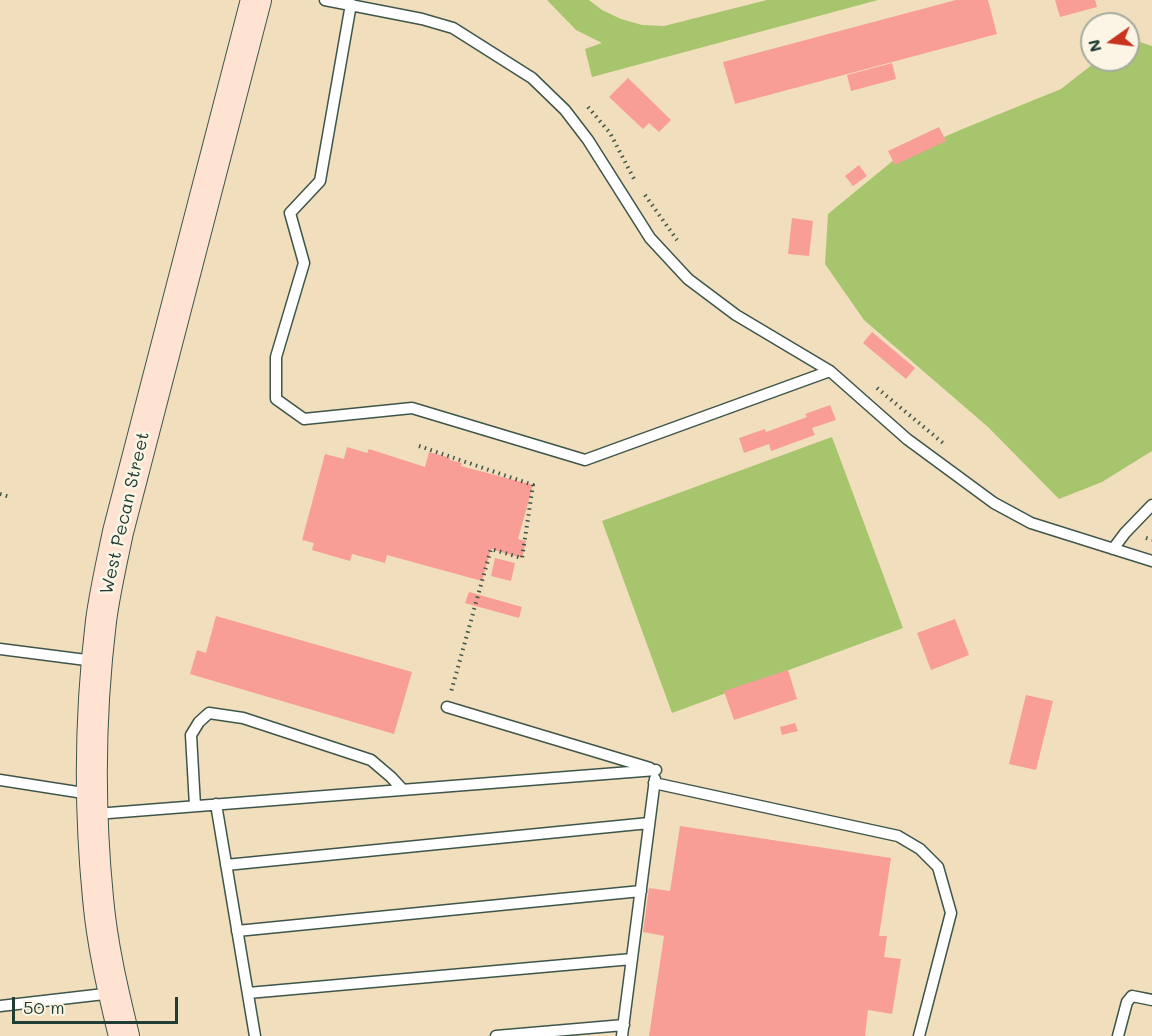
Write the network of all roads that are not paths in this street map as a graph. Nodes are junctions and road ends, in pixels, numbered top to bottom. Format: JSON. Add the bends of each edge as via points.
{"nodes":[{"id":1,"x":256,"y":0,"type":"edge"},
{"id":2,"x":325,"y":0,"type":"edge"},
{"id":3,"x":351,"y":4,"type":"junction"},
{"id":4,"x":830,"y":371,"type":"junction"},
{"id":5,"x":1152,"y":505,"type":"edge"},
{"id":6,"x":1113,"y":549,"type":"junction"},
{"id":7,"x":1152,"y":561,"type":"edge"},
{"id":8,"x":0,"y":649,"type":"edge"},
{"id":9,"x":98,"y":661,"type":"junction"},
{"id":10,"x":447,"y":707,"type":"road end"},
{"id":11,"x":656,"y":770,"type":"junction"},
{"id":12,"x":0,"y":780,"type":"edge"},
{"id":13,"x":654,"y":783,"type":"junction"},
{"id":14,"x":403,"y":790,"type":"junction"},
{"id":15,"x":93,"y":804,"type":"junction"},
{"id":16,"x":216,"y":804,"type":"junction"},
{"id":17,"x":195,"y":806,"type":"junction"},
{"id":18,"x":649,"y":823,"type":"junction"},
{"id":19,"x":226,"y":865,"type":"junction"},
{"id":20,"x":641,"y":891,"type":"junction"},
{"id":21,"x":237,"y":931,"type":"junction"},
{"id":22,"x":632,"y":959,"type":"junction"},
{"id":23,"x":114,"y":993,"type":"junction"},
{"id":24,"x":248,"y":993,"type":"junction"},
{"id":25,"x":1152,"y":1000,"type":"edge"},
{"id":26,"x":0,"y":1006,"type":"edge"},
{"id":27,"x":623,"y":1031,"type":"edge"},
{"id":28,"x":124,"y":1036,"type":"edge"},
{"id":29,"x":255,"y":1036,"type":"edge"},
{"id":30,"x":496,"y":1036,"type":"edge"},
{"id":31,"x":919,"y":1036,"type":"edge"},
{"id":32,"x":1118,"y":1036,"type":"edge"}],
"edges":[{"from":1,"to":9,"type":"main road","name":"West Pecan Street","via":[[118,532],[101,620]]},
{"from":2,"to":3,"type":"lane"},
{"from":3,"to":4,"type":"lane","via":[[453,28],[532,78],[565,110],[650,238],[688,279],[736,315]]},
{"from":3,"to":4,"type":"lane","via":[[320,181],[290,213],[304,263],[276,357],[276,399],[304,419],[412,408],[585,460]]},
{"from":4,"to":6,"type":"lane","via":[[907,439],[994,503],[1030,523]]},
{"from":5,"to":6,"type":"lane"},
{"from":6,"to":7,"type":"lane"},
{"from":8,"to":9,"type":"lane"},
{"from":9,"to":15,"type":"main road","name":"West Pecan Street"},
{"from":10,"to":11,"type":"lane"},
{"from":11,"to":13,"type":"lane"},
{"from":11,"to":14,"type":"lane"},
{"from":12,"to":15,"type":"lane"},
{"from":13,"to":18,"type":"lane"},
{"from":13,"to":31,"type":"lane","via":[[898,836],[920,849],[938,867],[951,913]]},
{"from":14,"to":16,"type":"lane"},
{"from":14,"to":17,"type":"lane","via":[[371,760],[243,718],[209,713],[191,735]]},
{"from":15,"to":17,"type":"lane"},
{"from":15,"to":23,"type":"main road","name":"West Pecan Street","via":[[98,899]]},
{"from":16,"to":17,"type":"lane"},
{"from":16,"to":19,"type":"lane"},
{"from":18,"to":19,"type":"lane"},
{"from":18,"to":20,"type":"lane"},
{"from":19,"to":21,"type":"lane"},
{"from":20,"to":21,"type":"lane"},
{"from":20,"to":22,"type":"lane"},
{"from":21,"to":24,"type":"lane"},
{"from":22,"to":24,"type":"lane"},
{"from":22,"to":27,"type":"lane"},
{"from":23,"to":26,"type":"lane"},
{"from":23,"to":28,"type":"main road","name":"West Pecan Street"},
{"from":24,"to":29,"type":"lane"},
{"from":25,"to":32,"type":"lane","via":[[1132,996],[1126,1002]]},
{"from":27,"to":30,"type":"lane"}]}
